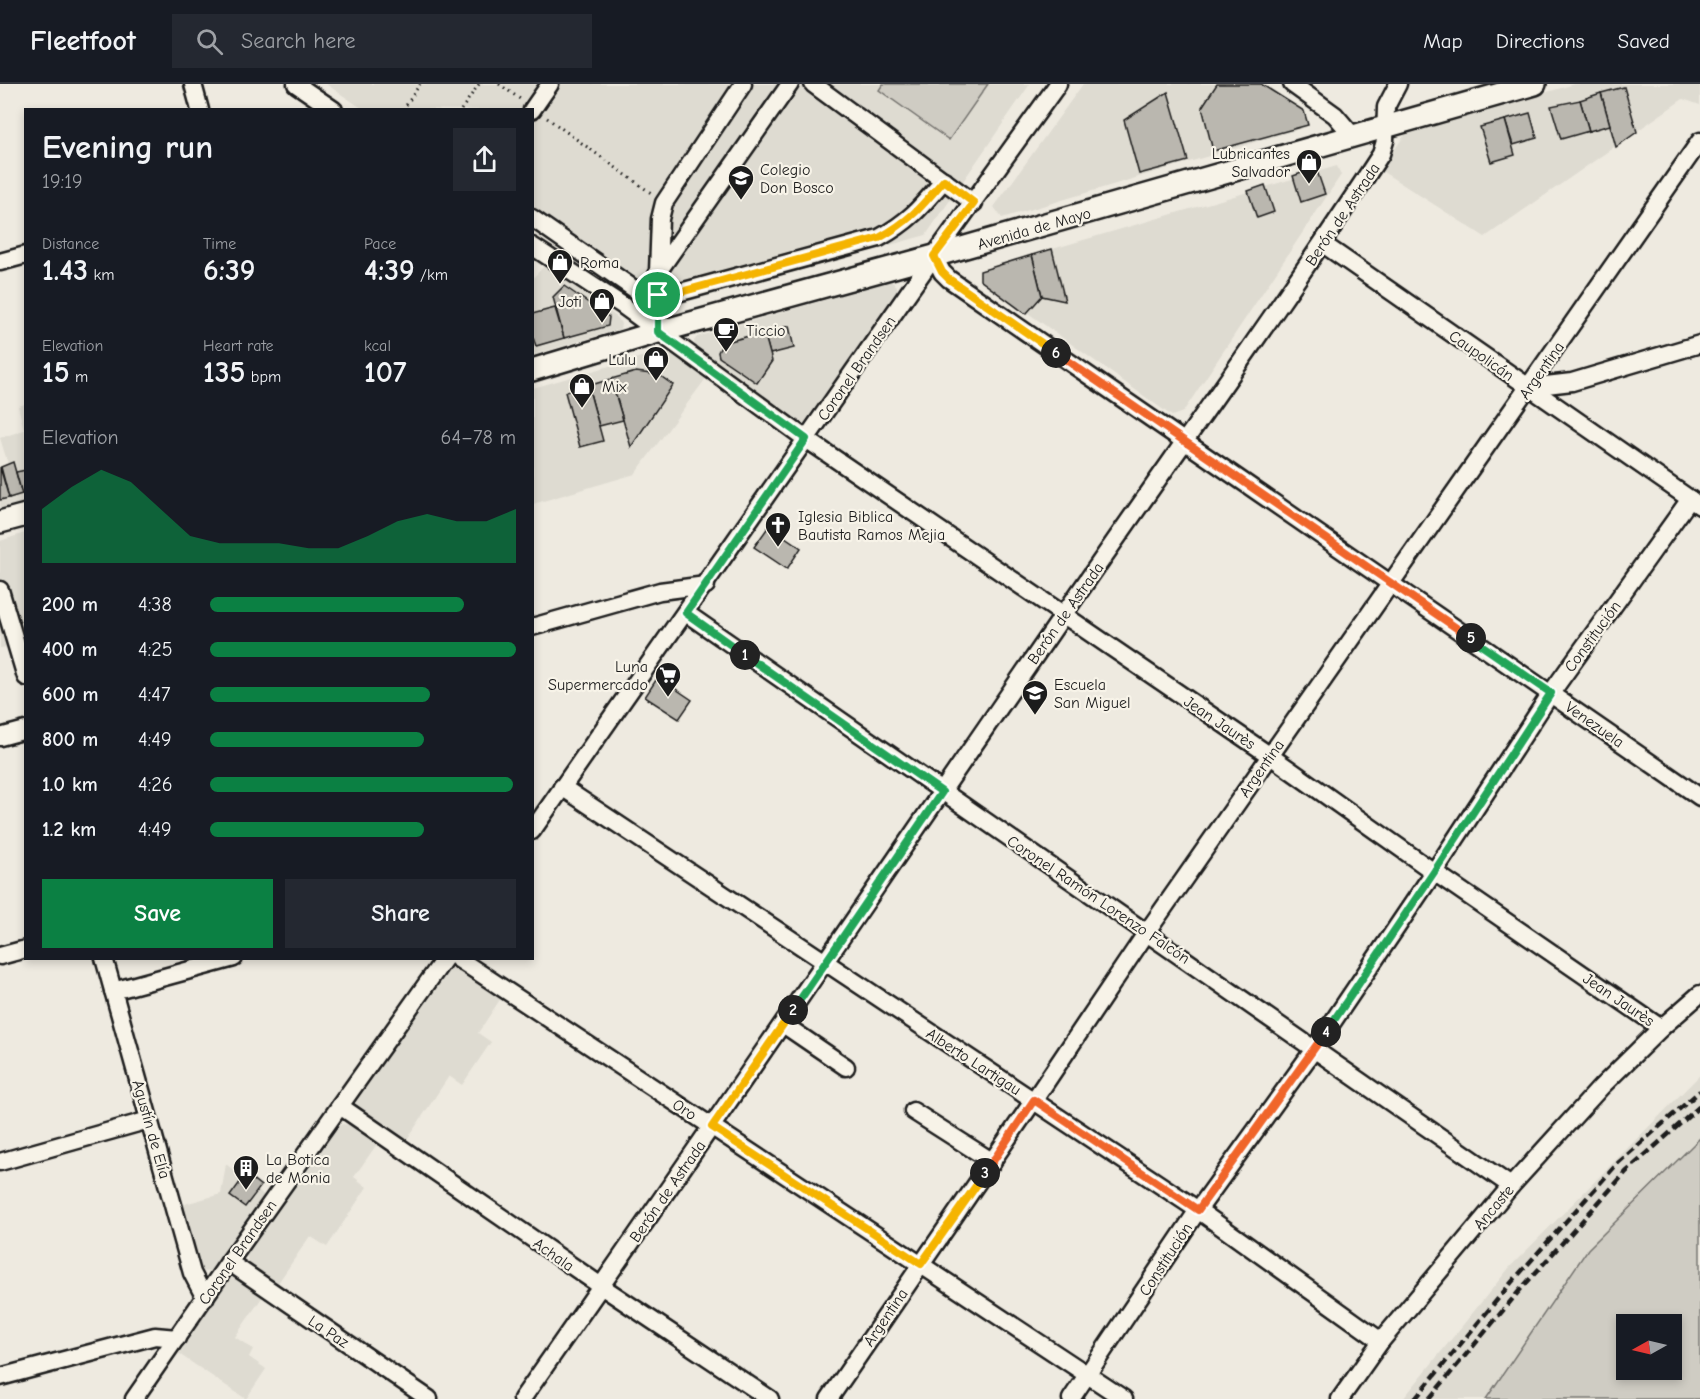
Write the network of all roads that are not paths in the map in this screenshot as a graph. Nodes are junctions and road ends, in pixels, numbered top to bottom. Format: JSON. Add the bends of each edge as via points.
{"nodes":[{"id":1,"x":193,"y":84,"type":"edge"},
{"id":2,"x":297,"y":84,"type":"edge"},
{"id":3,"x":550,"y":84,"type":"edge"},
{"id":4,"x":743,"y":84,"type":"edge"},
{"id":5,"x":790,"y":84,"type":"edge"},
{"id":6,"x":813,"y":84,"type":"edge"},
{"id":7,"x":1058,"y":84,"type":"edge"},
{"id":8,"x":1292,"y":84,"type":"edge"},
{"id":9,"x":1398,"y":84,"type":"edge"},
{"id":10,"x":1535,"y":84,"type":"edge"},
{"id":11,"x":199,"y":108,"type":"edge"},
{"id":12,"x":331,"y":108,"type":"edge"},
{"id":13,"x":534,"y":108,"type":"edge"},
{"id":14,"x":1384,"y":127,"type":"junction"},
{"id":15,"x":1353,"y":136,"type":"junction"},
{"id":16,"x":1700,"y":141,"type":"edge"},
{"id":17,"x":944,"y":180,"type":"junction"},
{"id":18,"x":974,"y":203,"type":"junction"},
{"id":19,"x":534,"y":219,"type":"edge"},
{"id":20,"x":1323,"y":244,"type":"junction"},
{"id":21,"x":534,"y":247,"type":"edge"},
{"id":22,"x":24,"y":256,"type":"edge"},
{"id":23,"x":934,"y":256,"type":"junction"},
{"id":24,"x":0,"y":262,"type":"edge"},
{"id":25,"x":658,"y":272,"type":"junction"},
{"id":26,"x":658,"y":300,"type":"junction"},
{"id":27,"x":658,"y":332,"type":"junction"},
{"id":28,"x":1700,"y":344,"type":"edge"},
{"id":29,"x":534,"y":369,"type":"edge"},
{"id":30,"x":1529,"y":387,"type":"junction"},
{"id":31,"x":806,"y":439,"type":"junction"},
{"id":32,"x":1183,"y":442,"type":"junction"},
{"id":33,"x":1695,"y":502,"type":"edge"},
{"id":34,"x":24,"y":515,"type":"edge"},
{"id":35,"x":0,"y":522,"type":"edge"},
{"id":36,"x":1391,"y":584,"type":"junction"},
{"id":37,"x":706,"y":585,"type":"junction"},
{"id":38,"x":0,"y":590,"type":"edge"},
{"id":39,"x":686,"y":613,"type":"junction"},
{"id":40,"x":1063,"y":615,"type":"junction"},
{"id":41,"x":534,"y":626,"type":"edge"},
{"id":42,"x":24,"y":670,"type":"edge"},
{"id":43,"x":1551,"y":693,"type":"junction"},
{"id":44,"x":24,"y":731,"type":"edge"},
{"id":45,"x":0,"y":737,"type":"edge"},
{"id":46,"x":1269,"y":756,"type":"junction"},
{"id":47,"x":562,"y":788,"type":"junction"},
{"id":48,"x":942,"y":792,"type":"junction"},
{"id":49,"x":1700,"y":796,"type":"edge"},
{"id":50,"x":534,"y":828,"type":"edge"},
{"id":51,"x":1434,"y":872,"type":"junction"},
{"id":52,"x":1147,"y":932,"type":"junction"},
{"id":53,"x":24,"y":950,"type":"edge"},
{"id":54,"x":0,"y":956,"type":"edge"},
{"id":55,"x":105,"y":960,"type":"edge"},
{"id":56,"x":227,"y":960,"type":"edge"},
{"id":57,"x":444,"y":960,"type":"edge"},
{"id":58,"x":460,"y":960,"type":"edge"},
{"id":59,"x":825,"y":963,"type":"junction"},
{"id":60,"x":113,"y":991,"type":"junction"},
{"id":61,"x":1700,"y":994,"type":"edge"},
{"id":62,"x":783,"y":1024,"type":"junction"},
{"id":63,"x":1661,"y":1028,"type":"junction"},
{"id":64,"x":1315,"y":1048,"type":"junction"},
{"id":65,"x":846,"y":1066,"type":"dead end"},
{"id":66,"x":1034,"y":1100,"type":"junction"},
{"id":67,"x":340,"y":1106,"type":"junction"},
{"id":68,"x":913,"y":1111,"type":"dead end"},
{"id":69,"x":149,"y":1120,"type":"junction"},
{"id":70,"x":712,"y":1127,"type":"junction"},
{"id":71,"x":0,"y":1162,"type":"edge"},
{"id":72,"x":993,"y":1162,"type":"junction"},
{"id":73,"x":1511,"y":1186,"type":"junction"},
{"id":74,"x":1198,"y":1210,"type":"junction"},
{"id":75,"x":229,"y":1262,"type":"junction"},
{"id":76,"x":921,"y":1264,"type":"junction"},
{"id":77,"x":601,"y":1286,"type":"junction"},
{"id":78,"x":205,"y":1298,"type":"junction"},
{"id":79,"x":177,"y":1338,"type":"junction"},
{"id":80,"x":1381,"y":1341,"type":"junction"},
{"id":81,"x":1089,"y":1375,"type":"junction"},
{"id":82,"x":0,"y":1377,"type":"edge"},
{"id":83,"x":134,"y":1399,"type":"edge"},
{"id":84,"x":429,"y":1399,"type":"edge"},
{"id":85,"x":522,"y":1399,"type":"edge"},
{"id":86,"x":770,"y":1399,"type":"edge"},
{"id":87,"x":829,"y":1399,"type":"edge"},
{"id":88,"x":1071,"y":1399,"type":"edge"},
{"id":89,"x":1124,"y":1399,"type":"edge"},
{"id":90,"x":1340,"y":1399,"type":"edge"}],
"edges":[{"from":1,"to":11,"type":"street"},
{"from":2,"to":12,"type":"street"},
{"from":3,"to":13,"type":"street"},
{"from":4,"to":25,"type":"street","via":[[664,202]]},
{"from":5,"to":25,"type":"street"},
{"from":6,"to":17,"type":"street"},
{"from":7,"to":18,"type":"street","name":"Coronel Brandsen"},
{"from":8,"to":15,"type":"street","via":[[1335,115]]},
{"from":9,"to":14,"type":"street","name":"Berón de Astrada","via":[[1388,99]]},
{"from":10,"to":14,"type":"main road","name":"Avenida de Mayo"},
{"from":14,"to":15,"type":"main road","name":"Avenida de Mayo"},
{"from":14,"to":20,"type":"street","name":"Berón de Astrada","via":[[1381,154]]},
{"from":15,"to":23,"type":"main road","name":"Avenida de Mayo"},
{"from":16,"to":30,"type":"street","name":"Argentina"},
{"from":17,"to":18,"type":"street"},
{"from":17,"to":26,"type":"street","via":[[917,213],[879,238]]},
{"from":18,"to":23,"type":"street","name":"Coronel Brandsen"},
{"from":19,"to":26,"type":"street","via":[[640,293]]},
{"from":20,"to":30,"type":"street","name":"Caupolicán"},
{"from":20,"to":32,"type":"street","name":"Berón de Astrada"},
{"from":21,"to":27,"type":"street","name":"Jean Jaurès"},
{"from":22,"to":24,"type":"street"},
{"from":23,"to":27,"type":"main road","name":"Avenida de Mayo"},
{"from":23,"to":31,"type":"street","name":"Coronel Brandsen"},
{"from":23,"to":32,"type":"street","name":"Venezuela","via":[[949,279]]},
{"from":25,"to":26,"type":"street"},
{"from":26,"to":27,"type":"street"},
{"from":27,"to":29,"type":"main road","name":"Avenida de Mayo"},
{"from":27,"to":31,"type":"street","name":"Jean Jaurès"},
{"from":28,"to":30,"type":"street","via":[[1572,382]]},
{"from":30,"to":33,"type":"street","name":"Caupolicán"},
{"from":30,"to":36,"type":"street","name":"Argentina"},
{"from":31,"to":37,"type":"street","name":"Coronel Brandsen"},
{"from":31,"to":40,"type":"street","name":"Jean Jaurès"},
{"from":32,"to":36,"type":"street","name":"Venezuela"},
{"from":32,"to":40,"type":"street","name":"Berón de Astrada"},
{"from":33,"to":43,"type":"street","name":"Constitución"},
{"from":34,"to":35,"type":"main road"},
{"from":36,"to":43,"type":"street","name":"Venezuela"},
{"from":36,"to":46,"type":"street","name":"Argentina"},
{"from":37,"to":39,"type":"street","name":"Coronel Brandsen"},
{"from":37,"to":41,"type":"street","via":[[660,591]]},
{"from":38,"to":42,"type":"street"},
{"from":39,"to":47,"type":"street","name":"Coronel Brandsen"},
{"from":39,"to":48,"type":"street","name":"Coronel Ramón Lorenzo Falcón"},
{"from":40,"to":46,"type":"street","name":"Jean Jaurès"},
{"from":40,"to":48,"type":"street","name":"Berón de Astrada"},
{"from":43,"to":49,"type":"street","name":"Venezuela"},
{"from":43,"to":51,"type":"street","name":"Constitución"},
{"from":44,"to":45,"type":"street"},
{"from":46,"to":51,"type":"street","name":"Jean Jaurès"},
{"from":46,"to":52,"type":"street","name":"Argentina"},
{"from":47,"to":50,"type":"street","name":"Coronel Brandsen"},
{"from":47,"to":59,"type":"street","name":"Alberto Lartigau"},
{"from":48,"to":52,"type":"street","name":"Coronel Ramón Lorenzo Falcón"},
{"from":48,"to":59,"type":"street","name":"Berón de Astrada"},
{"from":51,"to":63,"type":"street","name":"Jean Jaurès"},
{"from":51,"to":64,"type":"street","name":"Constitución"},
{"from":52,"to":64,"type":"street","name":"Coronel Ramón Lorenzo Falcón"},
{"from":52,"to":66,"type":"street","name":"Argentina"},
{"from":53,"to":54,"type":"street"},
{"from":55,"to":60,"type":"street","name":"Agustín de Elía"},
{"from":56,"to":60,"type":"street"},
{"from":57,"to":67,"type":"street","name":"Coronel Brandsen"},
{"from":58,"to":70,"type":"street","name":"Oro"},
{"from":59,"to":62,"type":"street","name":"Berón de Astrada"},
{"from":59,"to":66,"type":"street","name":"Alberto Lartigau"},
{"from":60,"to":69,"type":"street","name":"Agustín de Elía"},
{"from":61,"to":63,"type":"street","name":"Ancaste"},
{"from":62,"to":65,"type":"street"},
{"from":62,"to":70,"type":"street","name":"Berón de Astrada"},
{"from":63,"to":73,"type":"street","name":"Ancaste"},
{"from":64,"to":73,"type":"street","name":"Coronel Ramón Lorenzo Falcón"},
{"from":64,"to":74,"type":"street","name":"Constitución"},
{"from":66,"to":72,"type":"street","name":"Argentina"},
{"from":66,"to":74,"type":"street","name":"Alberto Lartigau"},
{"from":67,"to":75,"type":"street","name":"Coronel Brandsen"},
{"from":67,"to":77,"type":"street","name":"Achala"},
{"from":68,"to":72,"type":"street"},
{"from":69,"to":71,"type":"street"},
{"from":69,"to":78,"type":"street","name":"Agustín de Elía","via":[[192,1273]]},
{"from":70,"to":76,"type":"street","name":"Oro"},
{"from":70,"to":77,"type":"street","name":"Berón de Astrada"},
{"from":72,"to":76,"type":"street","name":"Argentina"},
{"from":73,"to":80,"type":"street","name":"Ancaste"},
{"from":74,"to":80,"type":"street","name":"Alberto Lartigau"},
{"from":74,"to":81,"type":"street","name":"Constitución"},
{"from":75,"to":78,"type":"street","name":"Coronel Brandsen"},
{"from":75,"to":84,"type":"street","name":"La Paz"},
{"from":76,"to":81,"type":"street","name":"Oro"},
{"from":76,"to":87,"type":"street","name":"Argentina"},
{"from":77,"to":85,"type":"street","name":"Berón de Astrada"},
{"from":77,"to":86,"type":"street","name":"Achala"},
{"from":78,"to":79,"type":"street","name":"Coronel Brandsen"},
{"from":79,"to":82,"type":"street","via":[[155,1336]]},
{"from":79,"to":83,"type":"street","name":"Coronel Brandsen"},
{"from":80,"to":90,"type":"street","name":"Ancaste"},
{"from":81,"to":88,"type":"street","name":"Constitución"},
{"from":81,"to":89,"type":"street","name":"Oro"}]}
